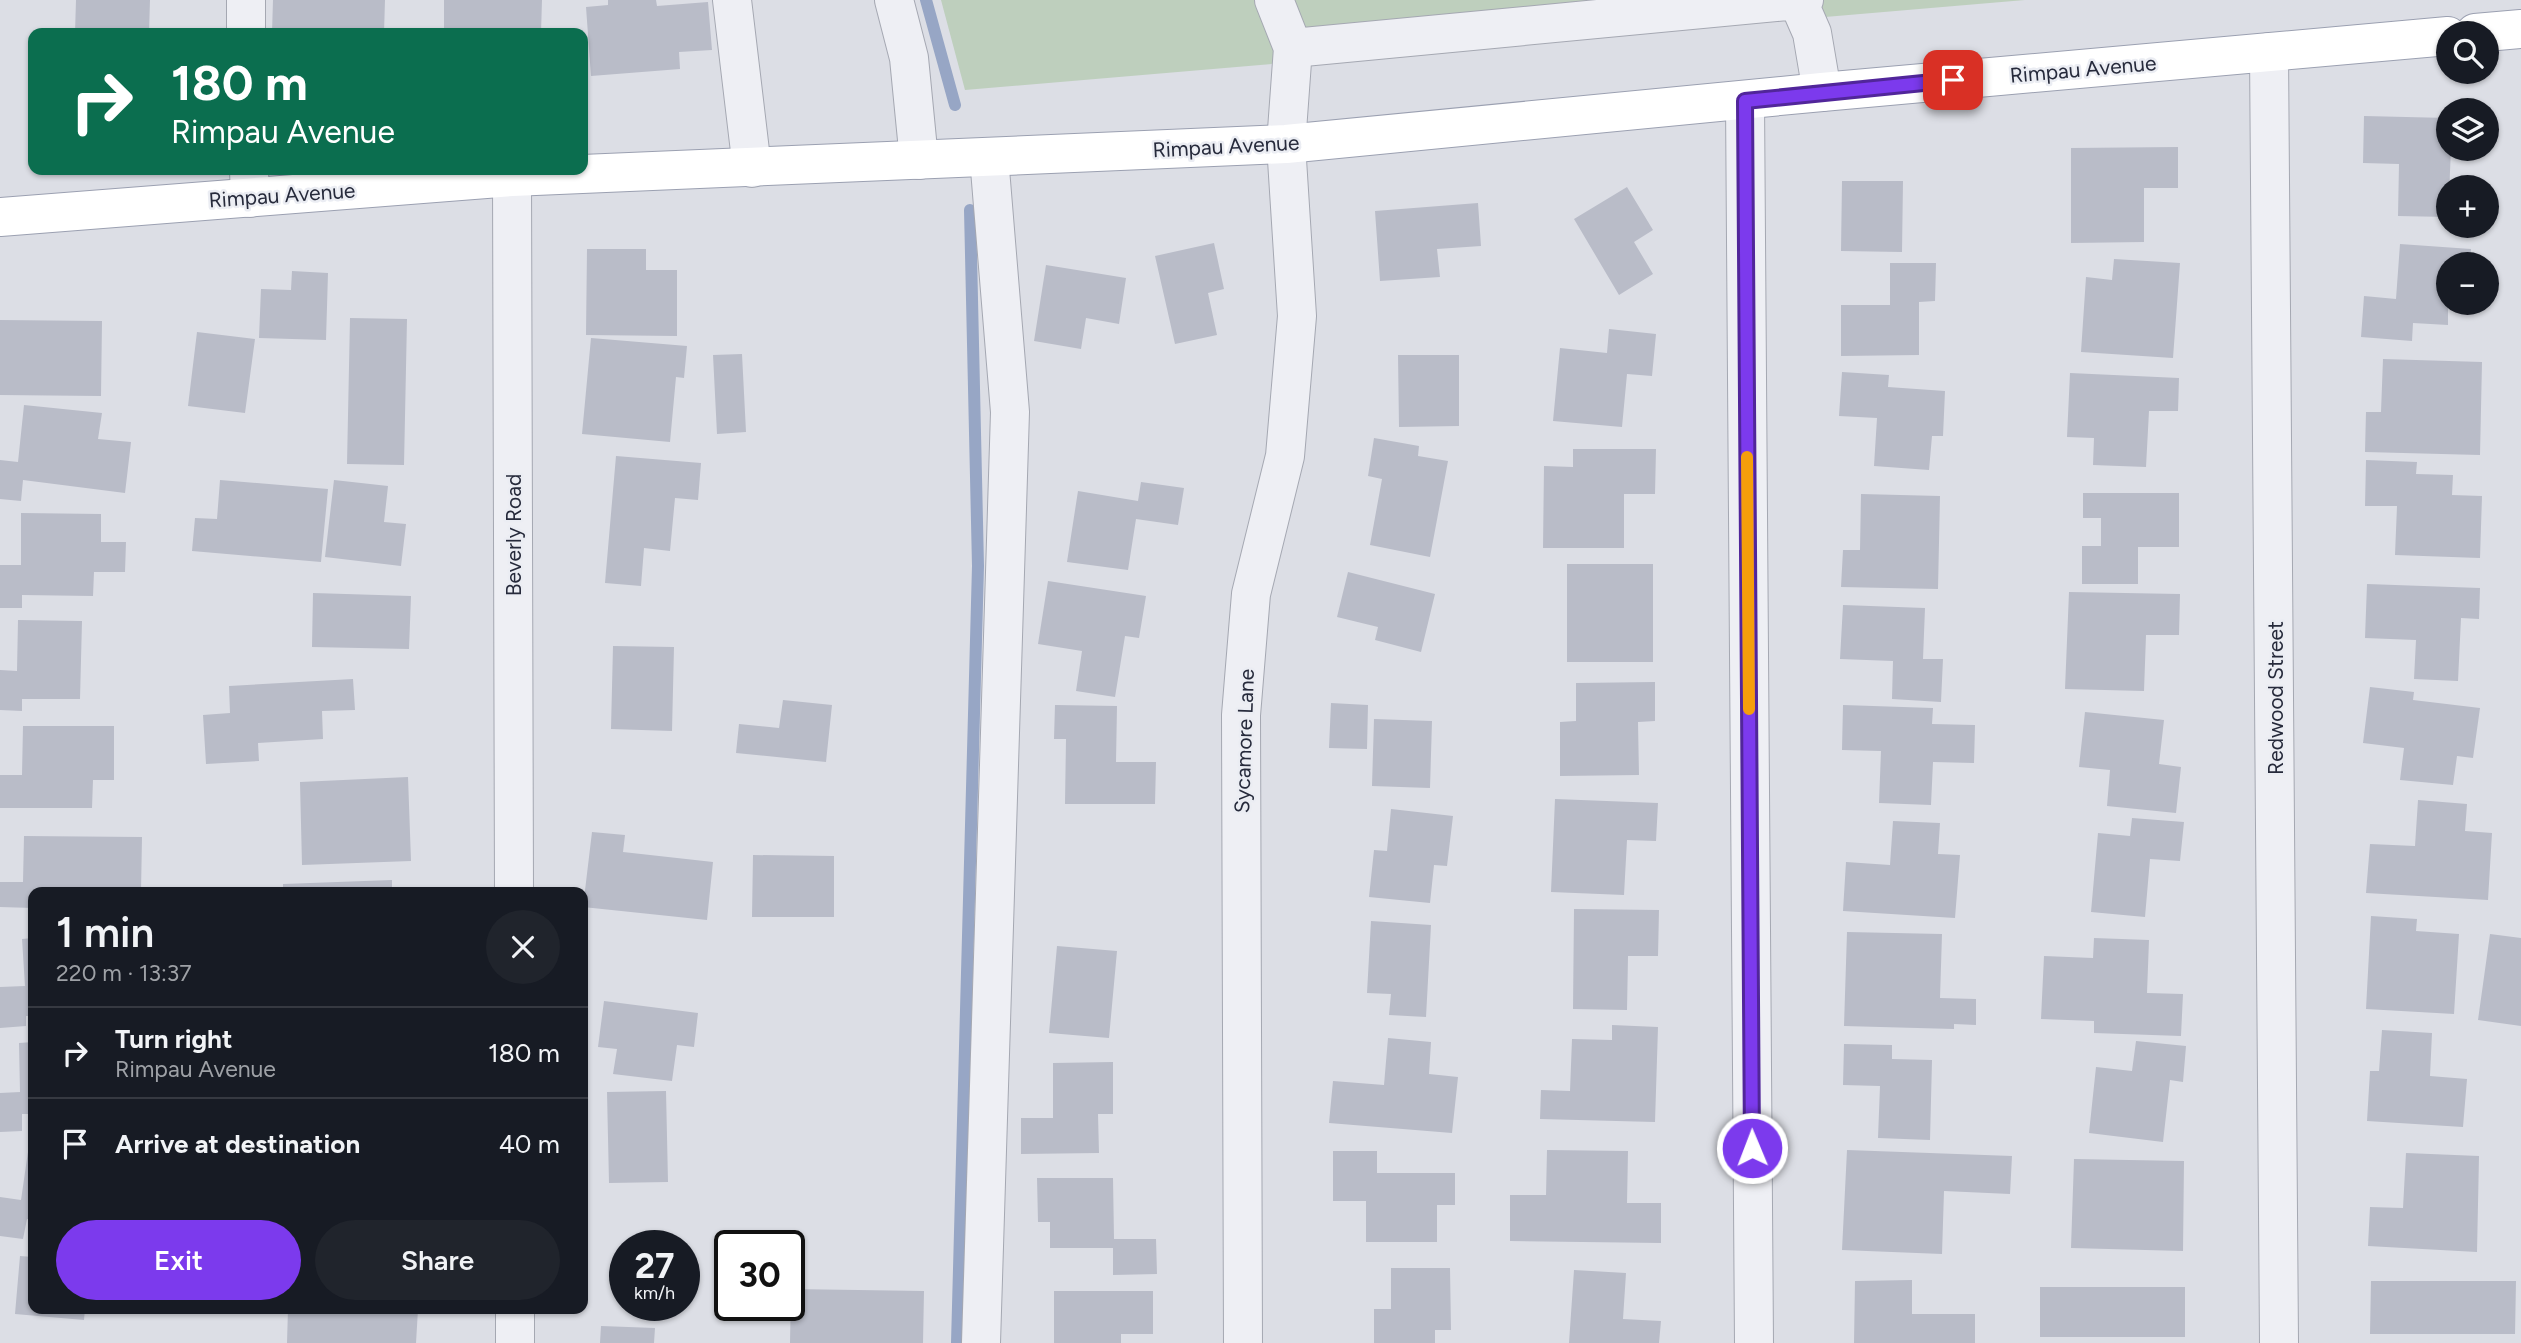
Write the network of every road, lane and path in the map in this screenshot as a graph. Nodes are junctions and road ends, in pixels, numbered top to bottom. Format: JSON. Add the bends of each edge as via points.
{"nodes":[{"id":1,"x":246,"y":0,"type":"edge"},
{"id":2,"x":732,"y":0,"type":"edge"},
{"id":3,"x":894,"y":0,"type":"edge"},
{"id":4,"x":1274,"y":0,"type":"edge"},
{"id":5,"x":1800,"y":0,"type":"edge"},
{"id":6,"x":246,"y":28,"type":"edge"},
{"id":7,"x":2521,"y":29,"type":"edge"},
{"id":8,"x":2499,"y":31,"type":"edge"},
{"id":9,"x":2436,"y":37,"type":"edge"},
{"id":10,"x":1293,"y":48,"type":"junction"},
{"id":11,"x":2269,"y":52,"type":"junction"},
{"id":12,"x":1822,"y":92,"type":"junction"},
{"id":13,"x":1745,"y":101,"type":"junction"},
{"id":14,"x":1286,"y":144,"type":"junction"},
{"id":15,"x":989,"y":157,"type":"junction"},
{"id":16,"x":919,"y":160,"type":"junction"},
{"id":17,"x":752,"y":168,"type":"junction"},
{"id":18,"x":588,"y":174,"type":"edge"},
{"id":19,"x":565,"y":175,"type":"edge"},
{"id":20,"x":512,"y":177,"type":"junction"},
{"id":21,"x":250,"y":184,"type":"edge"},
{"id":22,"x":0,"y":218,"type":"edge"},
{"id":23,"x":514,"y":887,"type":"edge"},
{"id":24,"x":515,"y":1314,"type":"edge"},
{"id":25,"x":515,"y":1343,"type":"edge"},
{"id":26,"x":981,"y":1343,"type":"edge"},
{"id":27,"x":1243,"y":1343,"type":"edge"},
{"id":28,"x":1754,"y":1343,"type":"edge"},
{"id":29,"x":2279,"y":1343,"type":"edge"}],
"edges":[{"from":1,"to":6,"type":"street"},
{"from":2,"to":17,"type":"street"},
{"from":3,"to":16,"type":"street","via":[[909,58]]},
{"from":4,"to":10,"type":"street"},
{"from":5,"to":10,"type":"street"},
{"from":5,"to":12,"type":"street","via":[[1812,33]]},
{"from":7,"to":8,"type":"main road"},
{"from":9,"to":11,"type":"main road","name":"Rimpau Avenue"},
{"from":10,"to":14,"type":"street","name":"Sycamore Lane"},
{"from":11,"to":12,"type":"main road","name":"Rimpau Avenue"},
{"from":11,"to":29,"type":"street","name":"Redwood Street"},
{"from":12,"to":13,"type":"main road","name":"Rimpau Avenue"},
{"from":13,"to":14,"type":"main road","name":"Rimpau Avenue"},
{"from":13,"to":28,"type":"street"},
{"from":14,"to":15,"type":"main road","name":"Rimpau Avenue"},
{"from":14,"to":27,"type":"street","name":"Sycamore Lane","via":[[1297,316],[1285,456],[1251,594],[1241,715]]},
{"from":15,"to":16,"type":"main road","name":"Rimpau Avenue"},
{"from":15,"to":26,"type":"street","via":[[1010,412]]},
{"from":16,"to":17,"type":"main road","name":"Rimpau Avenue"},
{"from":17,"to":18,"type":"main road","name":"Rimpau Avenue"},
{"from":19,"to":20,"type":"main road","name":"Rimpau Avenue"},
{"from":20,"to":21,"type":"main road","name":"Rimpau Avenue"},
{"from":20,"to":23,"type":"street","name":"Beverly Road"},
{"from":21,"to":22,"type":"main road","name":"Rimpau Avenue"},
{"from":24,"to":25,"type":"street"}]}
